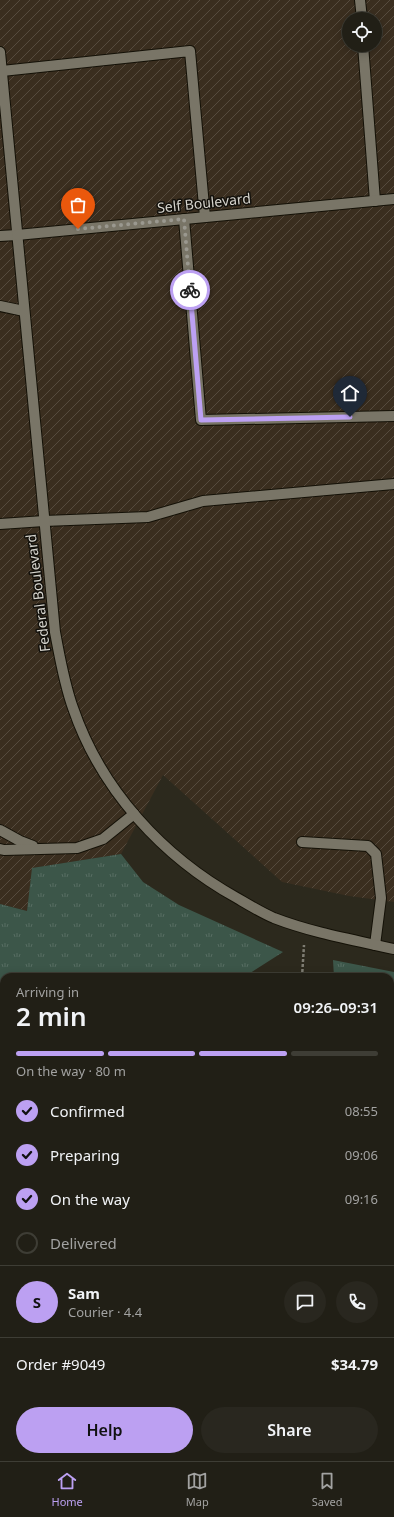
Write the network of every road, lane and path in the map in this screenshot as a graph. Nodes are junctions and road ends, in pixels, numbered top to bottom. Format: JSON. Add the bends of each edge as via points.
{"nodes":[{"id":1,"x":360,"y":0,"type":"edge"},
{"id":2,"x":361,"y":12,"type":"edge"},
{"id":3,"x":0,"y":52,"type":"edge"},
{"id":4,"x":364,"y":52,"type":"edge"},
{"id":5,"x":2,"y":71,"type":"junction"},
{"id":6,"x":394,"y":199,"type":"edge"},
{"id":7,"x":375,"y":201,"type":"junction"},
{"id":8,"x":205,"y":217,"type":"junction"},
{"id":9,"x":184,"y":219,"type":"junction"},
{"id":10,"x":17,"y":235,"type":"junction"},
{"id":11,"x":0,"y":236,"type":"edge"},
{"id":12,"x":0,"y":306,"type":"edge"},
{"id":13,"x":24,"y":311,"type":"junction"},
{"id":14,"x":394,"y":416,"type":"edge"},
{"id":15,"x":394,"y":484,"type":"edge"},
{"id":16,"x":44,"y":521,"type":"junction"},
{"id":17,"x":0,"y":524,"type":"edge"},
{"id":18,"x":134,"y":814,"type":"junction"},
{"id":19,"x":0,"y":830,"type":"edge"},
{"id":20,"x":302,"y":842,"type":"dead end"},
{"id":21,"x":0,"y":848,"type":"edge"},
{"id":22,"x":39,"y":848,"type":"junction"},
{"id":23,"x":306,"y":929,"type":"junction"},
{"id":24,"x":375,"y":945,"type":"junction"},
{"id":25,"x":394,"y":949,"type":"edge"},
{"id":26,"x":302,"y":973,"type":"edge"}],
"edges":[{"from":1,"to":2,"type":"street"},
{"from":3,"to":5,"type":"street","name":"Federal Boulevard"},
{"from":4,"to":7,"type":"street"},
{"from":5,"to":8,"type":"street","via":[[190,51]]},
{"from":5,"to":10,"type":"street","name":"Federal Boulevard"},
{"from":6,"to":7,"type":"street","name":"Self Boulevard"},
{"from":7,"to":8,"type":"street","name":"Self Boulevard"},
{"from":8,"to":9,"type":"street","name":"Self Boulevard"},
{"from":9,"to":10,"type":"street","name":"Self Boulevard"},
{"from":9,"to":14,"type":"street","via":[[201,420]]},
{"from":10,"to":11,"type":"street","name":"Self Boulevard"},
{"from":10,"to":13,"type":"street","name":"Federal Boulevard"},
{"from":12,"to":13,"type":"street"},
{"from":13,"to":16,"type":"street","name":"Federal Boulevard"},
{"from":15,"to":16,"type":"street","via":[[202,501],[148,517]]},
{"from":16,"to":17,"type":"street"},
{"from":16,"to":18,"type":"street","name":"Federal Boulevard","via":[[55,632],[62,674],[92,752]]},
{"from":18,"to":22,"type":"street","via":[[103,839],[77,848]]},
{"from":18,"to":23,"type":"street","name":"Federal Boulevard","via":[[167,849],[196,873],[248,905]]},
{"from":19,"to":22,"type":"street"},
{"from":20,"to":24,"type":"street","via":[[368,846],[376,854],[381,898]]},
{"from":21,"to":22,"type":"street"},
{"from":23,"to":24,"type":"street","name":"Federal Boulevard"},
{"from":23,"to":26,"type":"path"},
{"from":24,"to":25,"type":"street","name":"Federal Boulevard"}]}
